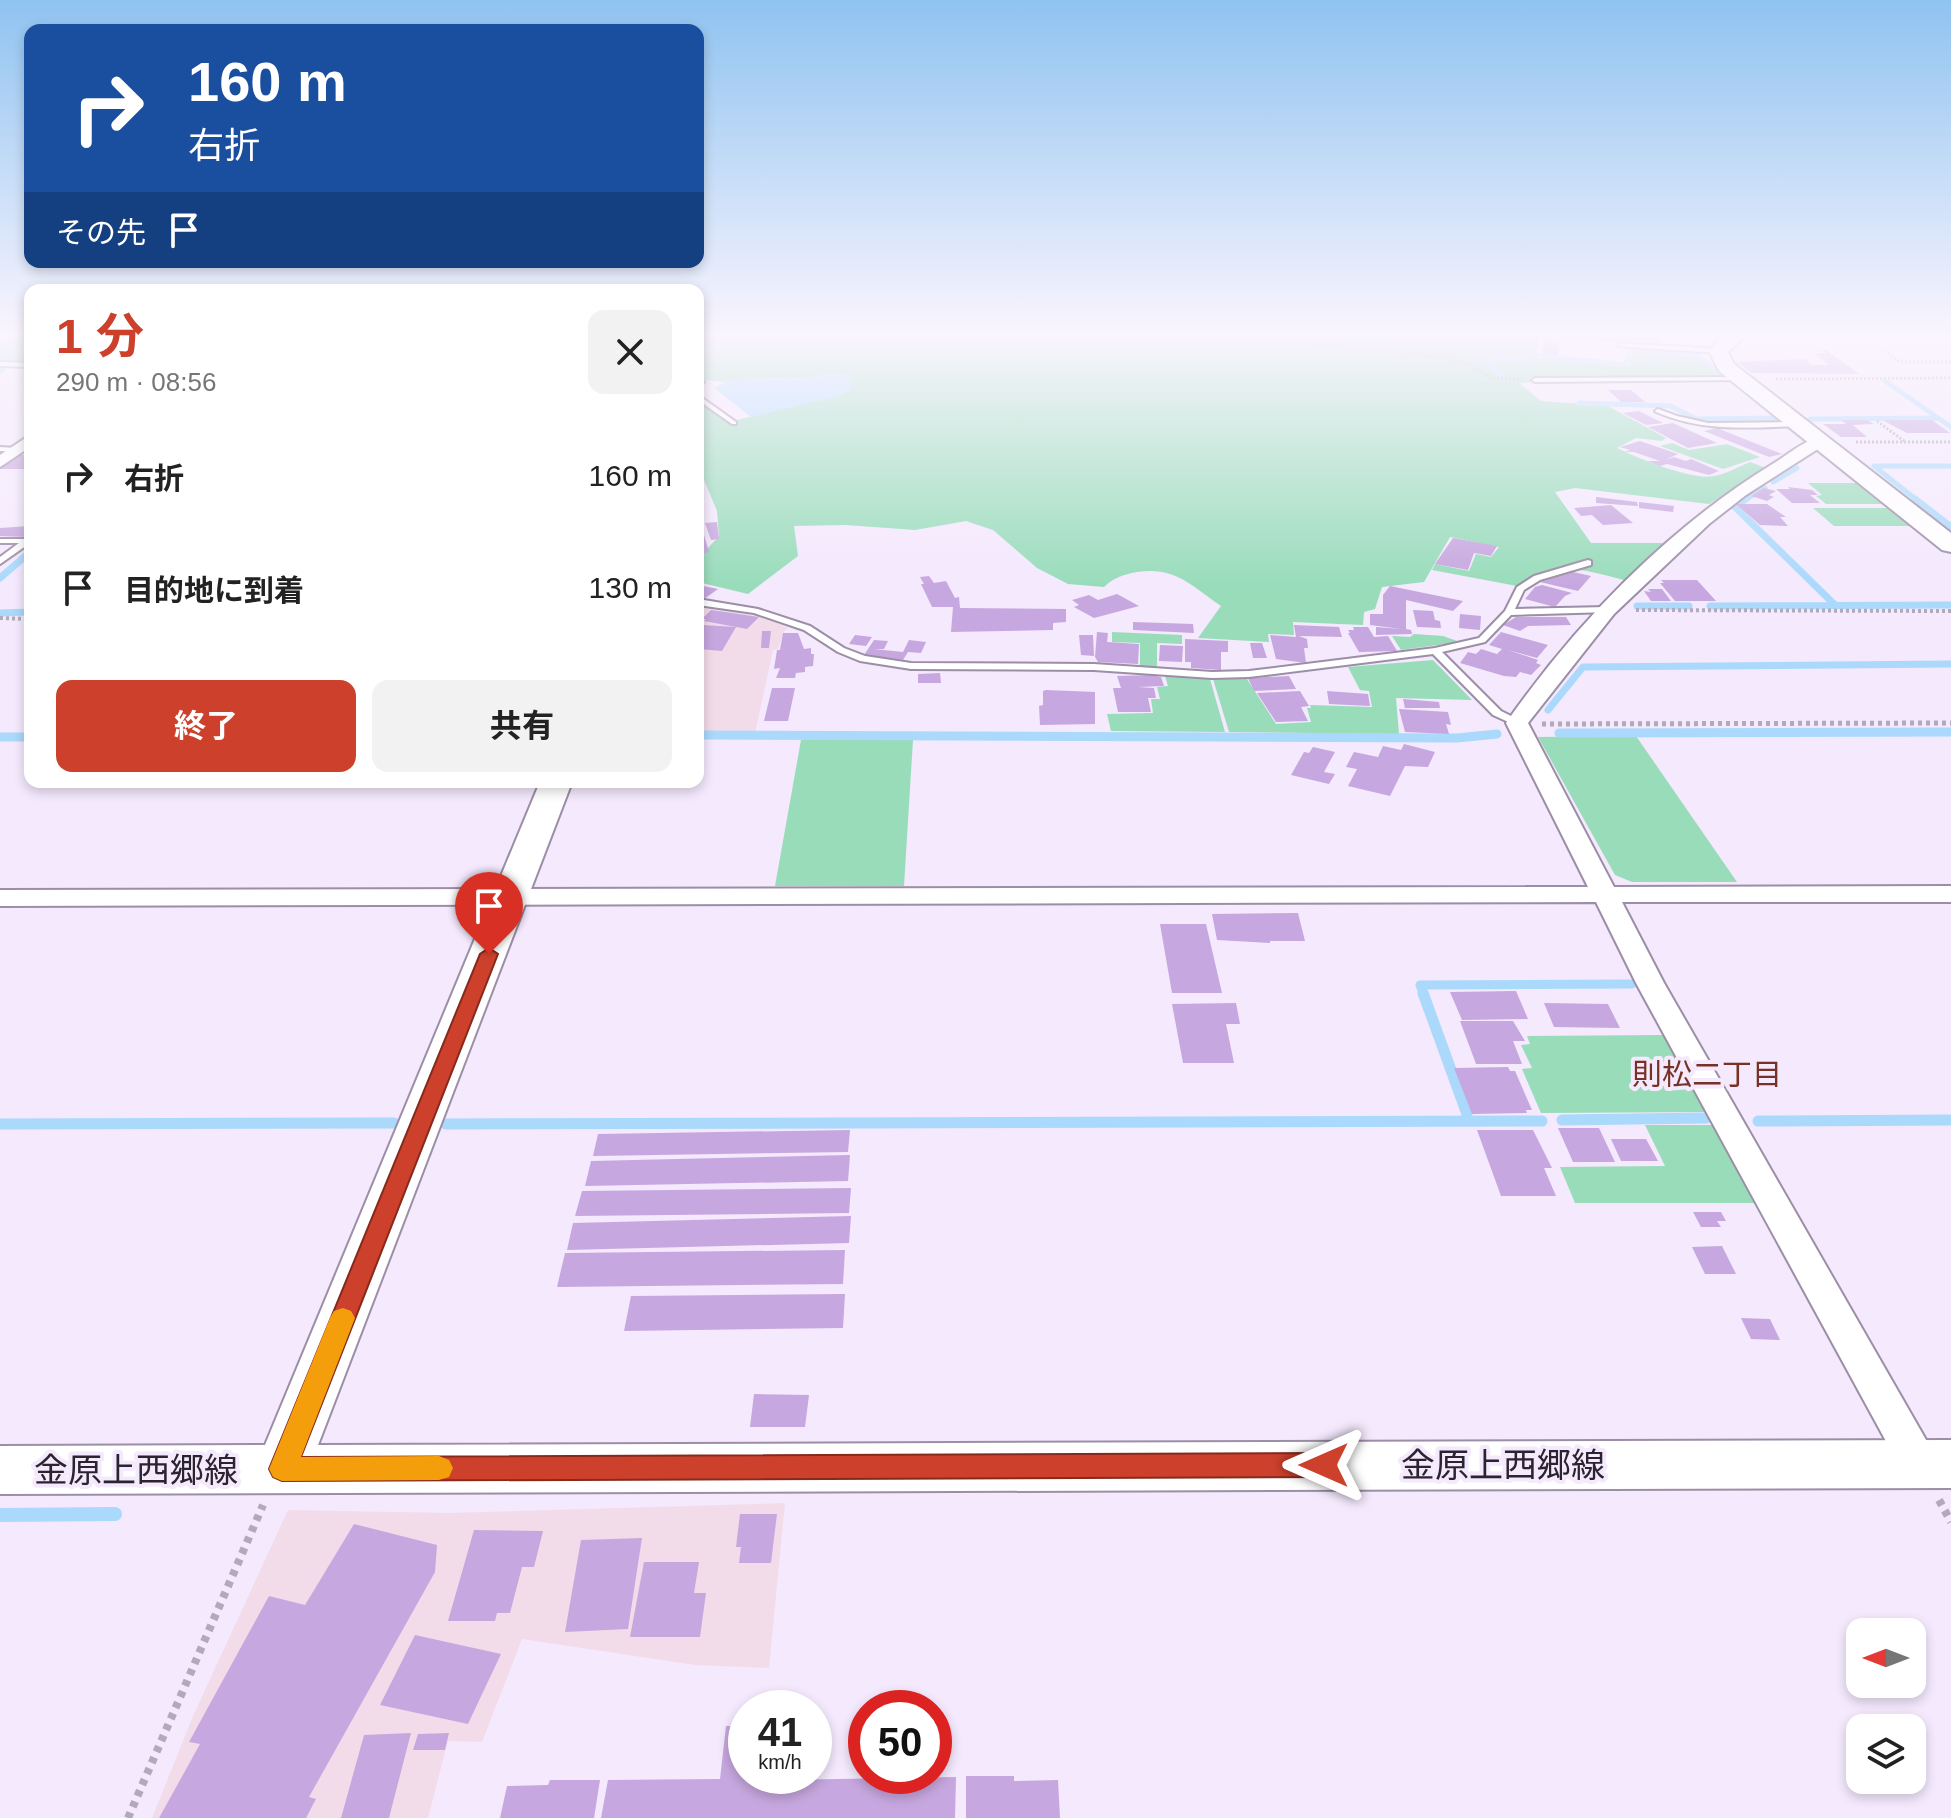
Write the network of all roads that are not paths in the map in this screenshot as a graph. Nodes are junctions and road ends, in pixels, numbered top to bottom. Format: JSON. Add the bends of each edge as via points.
{"nodes":[{"id":1,"x":727,"y":418,"type":"edge"},
{"id":2,"x":1671,"y":418,"type":"edge"},
{"id":3,"x":1789,"y":418,"type":"edge"},
{"id":4,"x":734,"y":423,"type":"dead end"},
{"id":5,"x":1797,"y":424,"type":"junction"},
{"id":6,"x":1819,"y":442,"type":"junction"},
{"id":7,"x":15,"y":446,"type":"edge"},
{"id":8,"x":0,"y":462,"type":"edge"},
{"id":9,"x":3,"y":541,"type":"dead end"},
{"id":10,"x":24,"y":541,"type":"edge"},
{"id":11,"x":24,"y":544,"type":"edge"},
{"id":12,"x":1951,"y":545,"type":"edge"},
{"id":13,"x":0,"y":561,"type":"edge"},
{"id":14,"x":1588,"y":563,"type":"dead end"},
{"id":15,"x":704,"y":603,"type":"edge"},
{"id":16,"x":1607,"y":610,"type":"junction"},
{"id":17,"x":1509,"y":612,"type":"junction"},
{"id":18,"x":1435,"y":651,"type":"junction"},
{"id":19,"x":1517,"y":723,"type":"junction"},
{"id":20,"x":554,"y":788,"type":"edge"},
{"id":21,"x":1604,"y":894,"type":"junction"},
{"id":22,"x":1951,"y":894,"type":"edge"},
{"id":23,"x":512,"y":897,"type":"junction"},
{"id":24,"x":0,"y":898,"type":"edge"},
{"id":25,"x":1935,"y":1464,"type":"edge"},
{"id":26,"x":282,"y":1469,"type":"junction"},
{"id":27,"x":0,"y":1470,"type":"edge"}],
"edges":[{"from":1,"to":4,"type":"lane"},
{"from":2,"to":5,"type":"lane","via":[[1696,425]]},
{"from":3,"to":5,"type":"street"},
{"from":5,"to":6,"type":"street"},
{"from":6,"to":12,"type":"street"},
{"from":6,"to":16,"type":"street","via":[[1703,520]]},
{"from":7,"to":8,"type":"street"},
{"from":9,"to":10,"type":"lane"},
{"from":11,"to":13,"type":"lane"},
{"from":14,"to":17,"type":"lane","via":[[1537,578],[1520,589]]},
{"from":15,"to":18,"type":"lane","via":[[755,611],[807,628],[863,659],[911,666],[1081,666],[1249,674]]},
{"from":16,"to":17,"type":"lane"},
{"from":16,"to":19,"type":"street"},
{"from":17,"to":18,"type":"lane","via":[[1482,640]]},
{"from":18,"to":19,"type":"lane","via":[[1497,713]]},
{"from":19,"to":21,"type":"street"},
{"from":20,"to":23,"type":"street"},
{"from":21,"to":22,"type":"street"},
{"from":21,"to":23,"type":"street"},
{"from":21,"to":25,"type":"street","via":[[1658,996]]},
{"from":23,"to":24,"type":"street"},
{"from":23,"to":26,"type":"street"},
{"from":25,"to":26,"type":"street","name":"金原上西郷線"},
{"from":26,"to":27,"type":"street","name":"金原上西郷線"}]}
